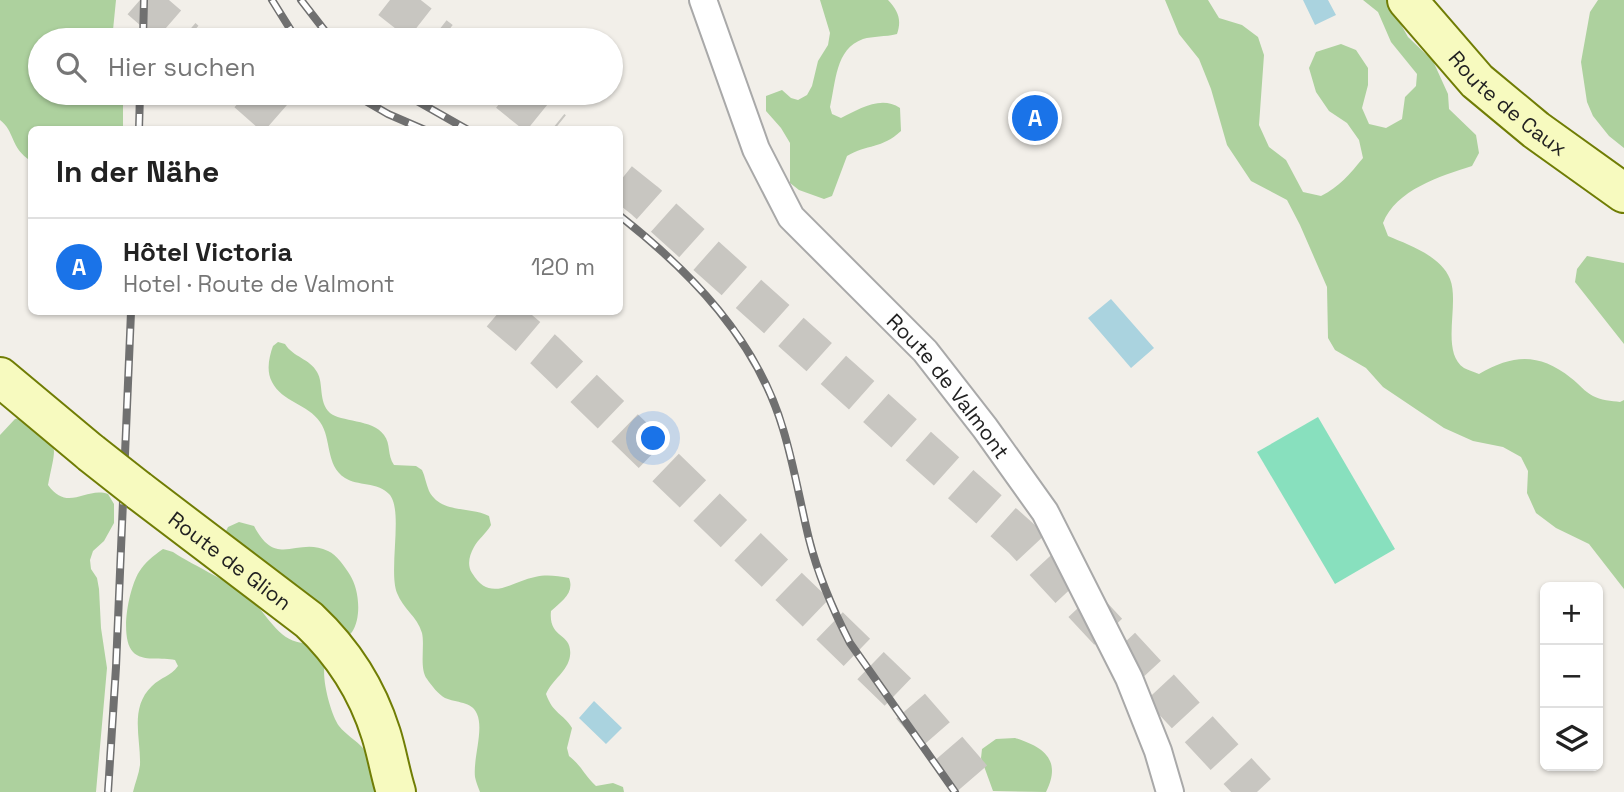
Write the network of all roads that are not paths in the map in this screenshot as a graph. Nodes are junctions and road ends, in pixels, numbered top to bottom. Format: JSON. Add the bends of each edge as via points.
{"nodes":[{"id":1,"x":704,"y":0,"type":"edge"},
{"id":2,"x":1407,"y":0,"type":"edge"},
{"id":3,"x":1624,"y":193,"type":"edge"},
{"id":4,"x":0,"y":377,"type":"edge"},
{"id":5,"x":396,"y":792,"type":"edge"},
{"id":6,"x":1170,"y":792,"type":"edge"}],
"edges":[{"from":1,"to":6,"type":"street","name":"Route de Valmont","via":[[756,149],[791,217],[925,351],[1045,512],[1129,678]]},
{"from":2,"to":3,"type":"street","name":"Route de Caux","via":[[1477,81]]},
{"from":4,"to":5,"type":"street","name":"Route de Glion","bridge":true,"via":[[324,634],[348,664],[371,706]]}]}
